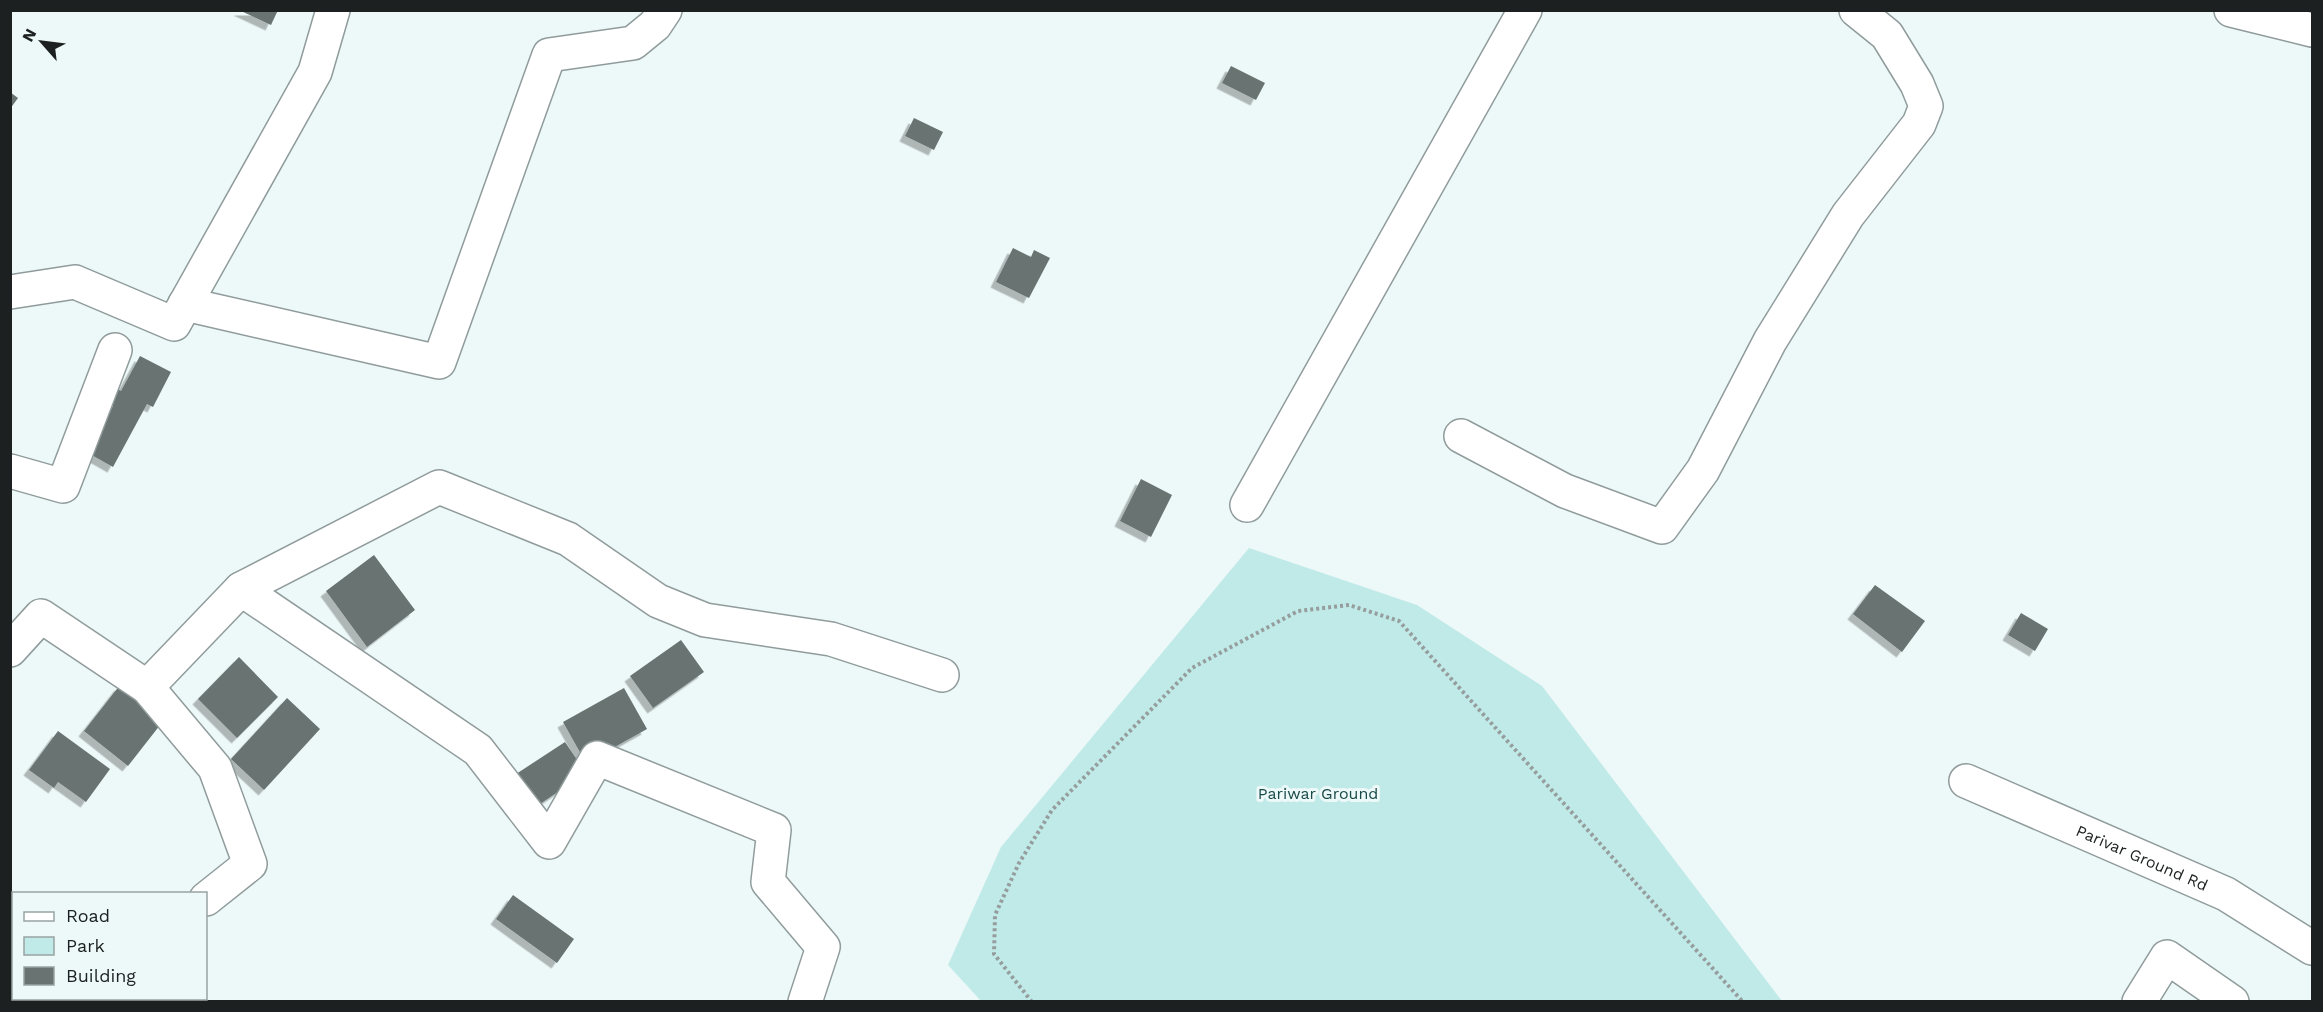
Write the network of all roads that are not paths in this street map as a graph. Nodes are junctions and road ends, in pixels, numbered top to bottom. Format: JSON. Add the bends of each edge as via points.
{"nodes":[{"id":1,"x":333,"y":10,"type":"edge"},
{"id":2,"x":665,"y":10,"type":"edge"},
{"id":3,"x":1525,"y":10,"type":"edge"},
{"id":4,"x":1856,"y":10,"type":"edge"},
{"id":5,"x":2231,"y":10,"type":"edge"},
{"id":6,"x":2313,"y":30,"type":"edge"},
{"id":7,"x":10,"y":292,"type":"edge"},
{"id":8,"x":185,"y":304,"type":"junction"},
{"id":9,"x":115,"y":350,"type":"dead end"},
{"id":10,"x":1461,"y":436,"type":"dead end"},
{"id":11,"x":10,"y":471,"type":"edge"},
{"id":12,"x":1247,"y":505,"type":"dead end"},
{"id":13,"x":241,"y":589,"type":"junction"},
{"id":14,"x":10,"y":650,"type":"edge"},
{"id":15,"x":942,"y":675,"type":"dead end"},
{"id":16,"x":147,"y":687,"type":"junction"},
{"id":17,"x":1966,"y":781,"type":"dead end"},
{"id":18,"x":207,"y":898,"type":"edge"},
{"id":19,"x":2313,"y":948,"type":"edge"},
{"id":20,"x":805,"y":1002,"type":"edge"},
{"id":21,"x":2139,"y":1002,"type":"edge"},
{"id":22,"x":2232,"y":1002,"type":"edge"}],
"edges":[{"from":1,"to":8,"type":"street","via":[[315,72]]},
{"from":2,"to":8,"type":"street","via":[[656,26],[633,43],[549,55],[439,362]]},
{"from":3,"to":12,"type":"street"},
{"from":4,"to":10,"type":"street","via":[[1887,34],[1926,106],[1918,124],[1848,214],[1770,341],[1703,470],[1662,527],[1565,491]]},
{"from":5,"to":6,"type":"street"},
{"from":7,"to":8,"type":"street","via":[[75,282],[174,324]]},
{"from":9,"to":11,"type":"street","via":[[63,486]]},
{"from":13,"to":15,"type":"street","via":[[439,487],[568,539],[658,601],[705,620],[831,639]]},
{"from":13,"to":16,"type":"street"},
{"from":13,"to":20,"type":"street","via":[[478,750],[549,842],[597,758],[774,830],[768,882],[824,947]]},
{"from":14,"to":16,"type":"street","via":[[41,616]]},
{"from":16,"to":18,"type":"street","via":[[215,768],[250,864]]},
{"from":17,"to":19,"type":"street","name":"Parivar Ground Rd","via":[[2226,894]]},
{"from":21,"to":22,"type":"street","via":[[2167,957]]}]}
